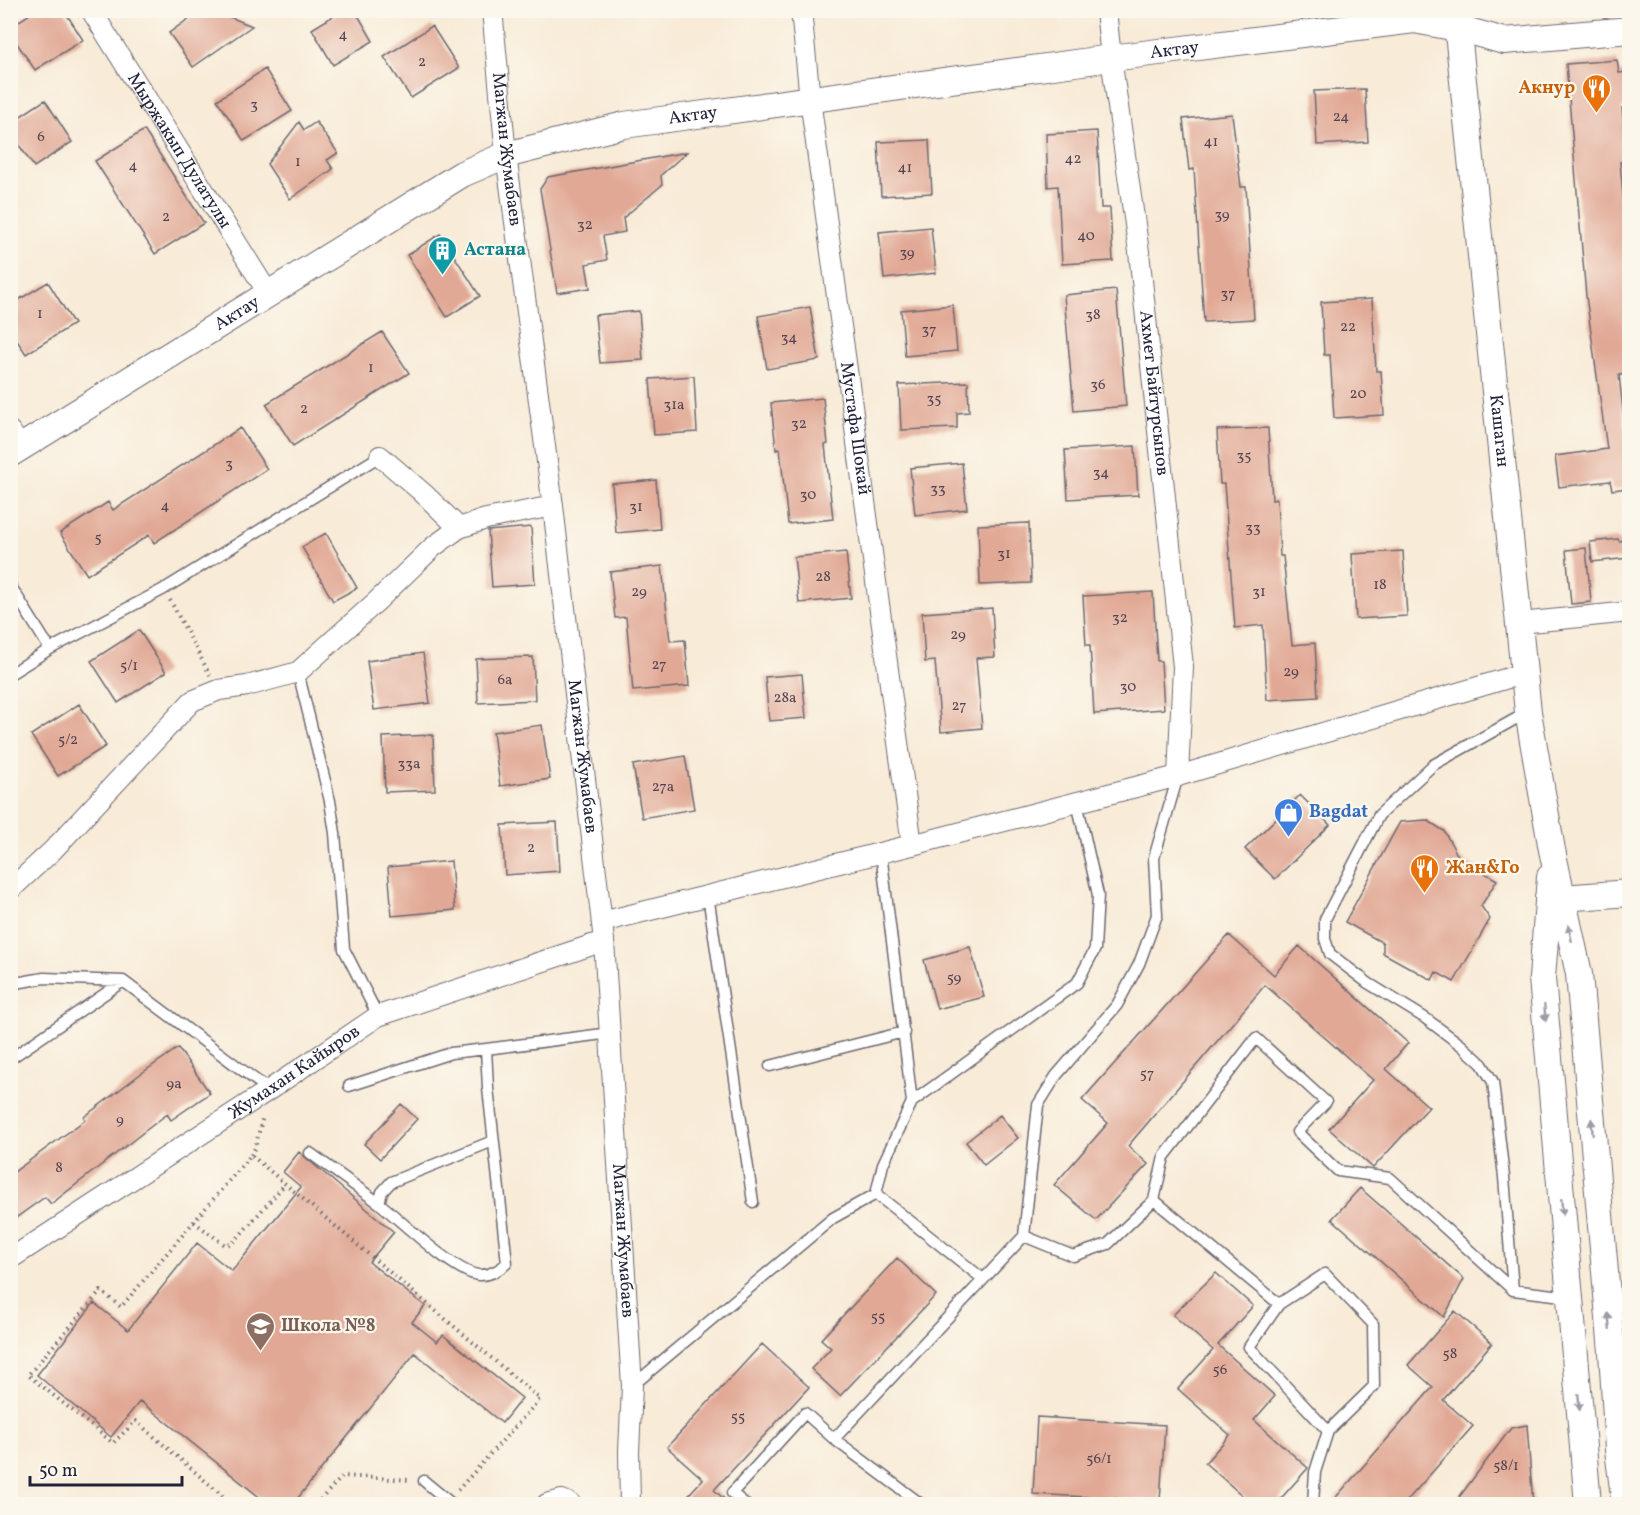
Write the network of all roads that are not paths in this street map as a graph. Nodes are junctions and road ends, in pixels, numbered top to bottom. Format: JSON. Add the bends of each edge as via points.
{"nodes":[{"id":1,"x":91,"y":10,"type":"edge"},
{"id":2,"x":801,"y":10,"type":"edge"},
{"id":3,"x":1106,"y":10,"type":"edge"},
{"id":4,"x":491,"y":12,"type":"edge"},
{"id":5,"x":1457,"y":19,"type":"edge"},
{"id":6,"x":1629,"y":30,"type":"edge"},
{"id":7,"x":1111,"y":58,"type":"junction"},
{"id":8,"x":810,"y":99,"type":"junction"},
{"id":9,"x":506,"y":155,"type":"junction"},
{"id":10,"x":268,"y":293,"type":"junction"},
{"id":11,"x":14,"y":444,"type":"edge"},
{"id":12,"x":380,"y":456,"type":"joint"},
{"id":13,"x":554,"y":506,"type":"junction"},
{"id":14,"x":459,"y":528,"type":"junction"},
{"id":15,"x":10,"y":585,"type":"edge"},
{"id":16,"x":1629,"y":612,"type":"edge"},
{"id":17,"x":1520,"y":623,"type":"junction"},
{"id":18,"x":50,"y":649,"type":"junction"},
{"id":19,"x":298,"y":672,"type":"junction"},
{"id":20,"x":10,"y":674,"type":"edge"},
{"id":21,"x":1525,"y":674,"type":"junction"},
{"id":22,"x":1528,"y":712,"type":"junction"},
{"id":23,"x":1178,"y":776,"type":"junction"},
{"id":24,"x":1077,"y":802,"type":"junction"},
{"id":25,"x":912,"y":845,"type":"junction"},
{"id":26,"x":881,"y":853,"type":"junction"},
{"id":27,"x":10,"y":890,"type":"edge"},
{"id":28,"x":1629,"y":893,"type":"edge"},
{"id":29,"x":708,"y":895,"type":"junction"},
{"id":30,"x":1555,"y":898,"type":"junction"},
{"id":31,"x":602,"y":922,"type":"junction"},
{"id":32,"x":604,"y":941,"type":"junction"},
{"id":33,"x":123,"y":981,"type":"junction"},
{"id":34,"x":10,"y":984,"type":"edge"},
{"id":35,"x":378,"y":1016,"type":"junction"},
{"id":36,"x":904,"y":1032,"type":"junction"},
{"id":37,"x":611,"y":1033,"type":"junction"},
{"id":38,"x":486,"y":1049,"type":"junction"},
{"id":39,"x":10,"y":1059,"type":"edge"},
{"id":40,"x":770,"y":1066,"type":"dead end"},
{"id":41,"x":349,"y":1086,"type":"dead end"},
{"id":42,"x":269,"y":1090,"type":"junction"},
{"id":43,"x":912,"y":1101,"type":"junction"},
{"id":44,"x":494,"y":1140,"type":"junction"},
{"id":45,"x":310,"y":1153,"type":"dead end"},
{"id":46,"x":876,"y":1194,"type":"junction"},
{"id":47,"x":1154,"y":1200,"type":"junction"},
{"id":48,"x":753,"y":1202,"type":"dead end"},
{"id":49,"x":380,"y":1203,"type":"junction"},
{"id":50,"x":1024,"y":1236,"type":"junction"},
{"id":51,"x":10,"y":1259,"type":"edge"},
{"id":52,"x":983,"y":1279,"type":"junction"},
{"id":53,"x":1513,"y":1290,"type":"junction"},
{"id":54,"x":1570,"y":1297,"type":"junction"},
{"id":55,"x":1279,"y":1304,"type":"junction"},
{"id":56,"x":632,"y":1386,"type":"junction"},
{"id":57,"x":1328,"y":1431,"type":"junction"},
{"id":58,"x":834,"y":1439,"type":"junction"},
{"id":59,"x":424,"y":1481,"type":"road end"},
{"id":60,"x":450,"y":1503,"type":"edge"},
{"id":61,"x":547,"y":1504,"type":"edge"},
{"id":62,"x":571,"y":1504,"type":"edge"},
{"id":63,"x":630,"y":1504,"type":"edge"},
{"id":64,"x":745,"y":1504,"type":"edge"},
{"id":65,"x":921,"y":1504,"type":"edge"},
{"id":66,"x":1312,"y":1504,"type":"edge"},
{"id":67,"x":1588,"y":1504,"type":"edge"},
{"id":68,"x":1625,"y":1504,"type":"edge"}],
"edges":[{"from":1,"to":10,"type":"street","name":"Мыржакып Дулатулы"},
{"from":2,"to":8,"type":"street","name":"Мустафа Шокай"},
{"from":3,"to":7,"type":"street","name":"Ахмет Байтурсынов"},
{"from":4,"to":9,"type":"street","name":"Магжан Жумабаев"},
{"from":5,"to":6,"type":"street","name":"Актау","via":[[1504,41]]},
{"from":5,"to":7,"type":"street","name":"Актау","via":[[1414,20]]},
{"from":5,"to":17,"type":"street","name":"Кашаган"},
{"from":7,"to":8,"type":"street","name":"Актау"},
{"from":7,"to":23,"type":"street","name":"Ахмет Байтурсынов","via":[[1138,252],[1183,668]]},
{"from":8,"to":9,"type":"street","name":"Актау","via":[[624,125]]},
{"from":8,"to":25,"type":"street","name":"Мустафа Шокай"},
{"from":9,"to":10,"type":"street","name":"Актау","via":[[462,174]]},
{"from":9,"to":13,"type":"street","name":"Магжан Жумабаев"},
{"from":10,"to":11,"type":"street","name":"Актау"},
{"from":12,"to":14,"type":"street"},
{"from":12,"to":18,"type":"lane","via":[[164,589]]},
{"from":13,"to":14,"type":"street"},
{"from":13,"to":31,"type":"street","name":"Магжан Жумабаев"},
{"from":14,"to":19,"type":"street","via":[[433,547]]},
{"from":15,"to":18,"type":"lane"},
{"from":16,"to":17,"type":"street"},
{"from":17,"to":21,"type":"street","name":"Кашаган"},
{"from":18,"to":20,"type":"lane"},
{"from":19,"to":27,"type":"street","via":[[219,690],[192,701],[53,850]]},
{"from":19,"to":35,"type":"lane","via":[[330,801],[344,949]]},
{"from":21,"to":22,"type":"street","name":"Кашаган"},
{"from":21,"to":23,"type":"street"},
{"from":22,"to":30,"type":"street","name":"Кашаган","via":[[1552,850]]},
{"from":22,"to":53,"type":"lane","via":[[1432,765],[1379,815],[1325,919],[1330,954],[1461,1045],[1482,1064],[1493,1082]]},
{"from":23,"to":24,"type":"street"},
{"from":23,"to":50,"type":"lane","via":[[1154,858],[1157,915],[1139,964],[1117,1005],[1056,1076],[1038,1105]]},
{"from":24,"to":25,"type":"street"},
{"from":24,"to":43,"type":"lane","via":[[1098,895],[1095,949],[1077,983]]},
{"from":25,"to":26,"type":"street"},
{"from":26,"to":29,"type":"street"},
{"from":26,"to":36,"type":"lane"},
{"from":28,"to":30,"type":"street"},
{"from":29,"to":31,"type":"street"},
{"from":29,"to":48,"type":"lane"},
{"from":30,"to":54,"type":"street","name":"Кашаган","one_way":true,"via":[[1542,978]]},
{"from":68,"to":30,"type":"street","one_way":true,"via":[[1618,1450],[1616,1353],[1579,974]]},
{"from":31,"to":32,"type":"street","name":"Магжан Жумабаев"},
{"from":32,"to":35,"type":"street","name":"Жумахан Кайыров"},
{"from":32,"to":37,"type":"street","name":"Магжан Жумабаев"},
{"from":33,"to":34,"type":"lane","via":[[44,978]]},
{"from":33,"to":39,"type":"lane"},
{"from":33,"to":42,"type":"lane"},
{"from":35,"to":42,"type":"street","name":"Жумахан Кайыров"},
{"from":36,"to":40,"type":"lane"},
{"from":36,"to":43,"type":"lane"},
{"from":37,"to":38,"type":"lane"},
{"from":37,"to":56,"type":"street","name":"Магжан Жумабаев"},
{"from":38,"to":41,"type":"lane","via":[[451,1053]]},
{"from":38,"to":44,"type":"lane"},
{"from":42,"to":51,"type":"street","name":"Жумахан Кайыров"},
{"from":43,"to":46,"type":"lane","via":[[883,1164]]},
{"from":44,"to":49,"type":"lane","via":[[391,1182],[382,1192]]},
{"from":44,"to":49,"type":"lane","via":[[507,1263],[498,1271],[478,1275],[456,1266]]},
{"from":45,"to":49,"type":"lane"},
{"from":46,"to":52,"type":"lane"},
{"from":46,"to":56,"type":"lane","via":[[833,1218]]},
{"from":47,"to":50,"type":"lane","via":[[1108,1244],[1073,1256]]},
{"from":47,"to":53,"type":"lane","via":[[1164,1157],[1256,1038],[1326,1102],[1297,1132],[1338,1171],[1390,1178]]},
{"from":47,"to":55,"type":"lane"},
{"from":50,"to":52,"type":"lane"},
{"from":52,"to":58,"type":"lane"},
{"from":53,"to":54,"type":"lane"},
{"from":54,"to":67,"type":"street","name":"Кашаган","one_way":true},
{"from":55,"to":57,"type":"lane","via":[[1249,1347]]},
{"from":55,"to":57,"type":"lane","via":[[1325,1274],[1373,1324],[1374,1386]]},
{"from":56,"to":63,"type":"street","name":"Магжан Жумабаев"},
{"from":57,"to":66,"type":"lane","via":[[1315,1472]]},
{"from":58,"to":64,"type":"lane","via":[[805,1413],[732,1493]]},
{"from":58,"to":65,"type":"lane"},
{"from":59,"to":60,"type":"lane"},
{"from":61,"to":62,"type":"street","via":[[561,1500]]}]}
